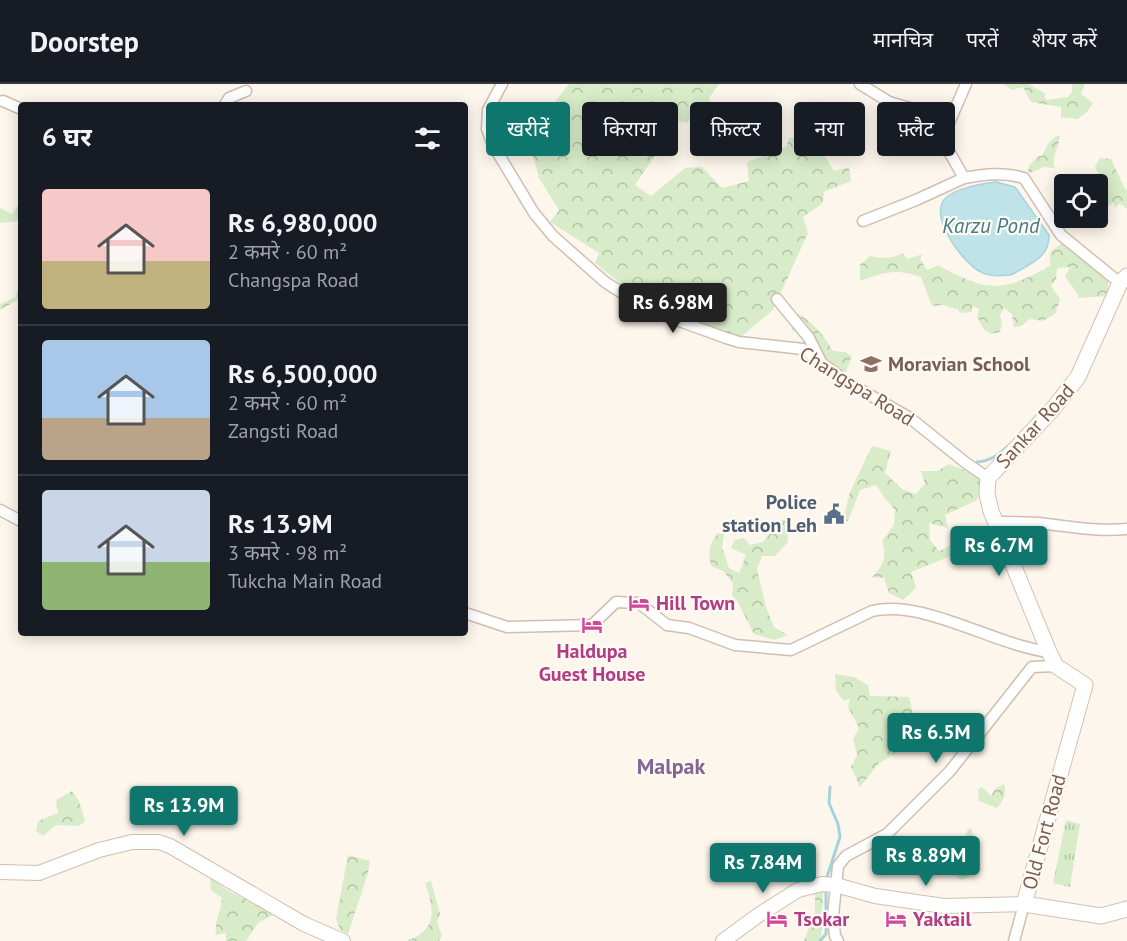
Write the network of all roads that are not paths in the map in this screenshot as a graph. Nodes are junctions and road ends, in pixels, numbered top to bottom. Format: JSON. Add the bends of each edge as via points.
{"nodes":[{"id":1,"x":502,"y":84,"type":"edge"},
{"id":2,"x":860,"y":84,"type":"edge"},
{"id":3,"x":966,"y":84,"type":"edge"},
{"id":4,"x":246,"y":91,"type":"dead end"},
{"id":5,"x":3,"y":101,"type":"dead end"},
{"id":6,"x":227,"y":102,"type":"edge"},
{"id":7,"x":889,"y":102,"type":"edge"},
{"id":8,"x":18,"y":108,"type":"edge"},
{"id":9,"x":955,"y":109,"type":"edge"},
{"id":10,"x":952,"y":156,"type":"edge"},
{"id":11,"x":964,"y":178,"type":"junction"},
{"id":12,"x":863,"y":221,"type":"dead end"},
{"id":13,"x":1123,"y":279,"type":"edge"},
{"id":14,"x":777,"y":299,"type":"dead end"},
{"id":15,"x":822,"y":363,"type":"junction"},
{"id":16,"x":988,"y":478,"type":"junction"},
{"id":17,"x":0,"y":510,"type":"edge"},
{"id":18,"x":18,"y":519,"type":"edge"},
{"id":19,"x":995,"y":522,"type":"junction"},
{"id":20,"x":1127,"y":530,"type":"edge"},
{"id":21,"x":468,"y":614,"type":"edge"},
{"id":22,"x":1052,"y":659,"type":"junction"},
{"id":23,"x":0,"y":872,"type":"edge"},
{"id":24,"x":829,"y":885,"type":"junction"},
{"id":25,"x":1024,"y":904,"type":"junction"},
{"id":26,"x":1127,"y":909,"type":"edge"},
{"id":27,"x":343,"y":941,"type":"edge"},
{"id":28,"x":723,"y":941,"type":"edge"},
{"id":29,"x":838,"y":941,"type":"edge"},
{"id":30,"x":1014,"y":941,"type":"edge"}],
"edges":[{"from":1,"to":15,"type":"street","name":"Changspa Road","via":[[488,110],[487,129],[494,145],[534,213],[553,236],[601,279],[649,310],[726,338],[803,349]]},
{"from":2,"to":7,"type":"street"},
{"from":3,"to":9,"type":"street"},
{"from":4,"to":6,"type":"street"},
{"from":5,"to":8,"type":"street"},
{"from":10,"to":11,"type":"street"},
{"from":11,"to":12,"type":"street"},
{"from":11,"to":13,"type":"street","via":[[987,173],[1024,178],[1061,235]]},
{"from":13,"to":16,"type":"main road","name":"Sankar Road","via":[[1078,376]]},
{"from":14,"to":15,"type":"street","via":[[809,338]]},
{"from":15,"to":16,"type":"street","name":"Changspa Road","via":[[910,418]]},
{"from":16,"to":19,"type":"main road","via":[[987,494]]},
{"from":17,"to":18,"type":"street"},
{"from":19,"to":20,"type":"street"},
{"from":19,"to":22,"type":"main road"},
{"from":21,"to":22,"type":"street","via":[[507,627],[592,625],[616,602],[639,603],[667,625],[689,628],[735,645],[791,650],[882,609],[919,613]]},
{"from":22,"to":24,"type":"street","via":[[1032,667],[942,779],[887,834],[846,856]]},
{"from":22,"to":25,"type":"main road","name":"Old Fort Road","via":[[1085,685]]},
{"from":23,"to":27,"type":"street","via":[[39,873],[99,850],[132,842],[159,842],[304,924]]},
{"from":24,"to":25,"type":"street","via":[[944,906]]},
{"from":24,"to":28,"type":"street","via":[[798,890]]},
{"from":24,"to":29,"type":"street","via":[[834,936]]},
{"from":25,"to":26,"type":"main road","via":[[1101,916]]},
{"from":25,"to":30,"type":"street","name":"Old Fort Road"}]}
